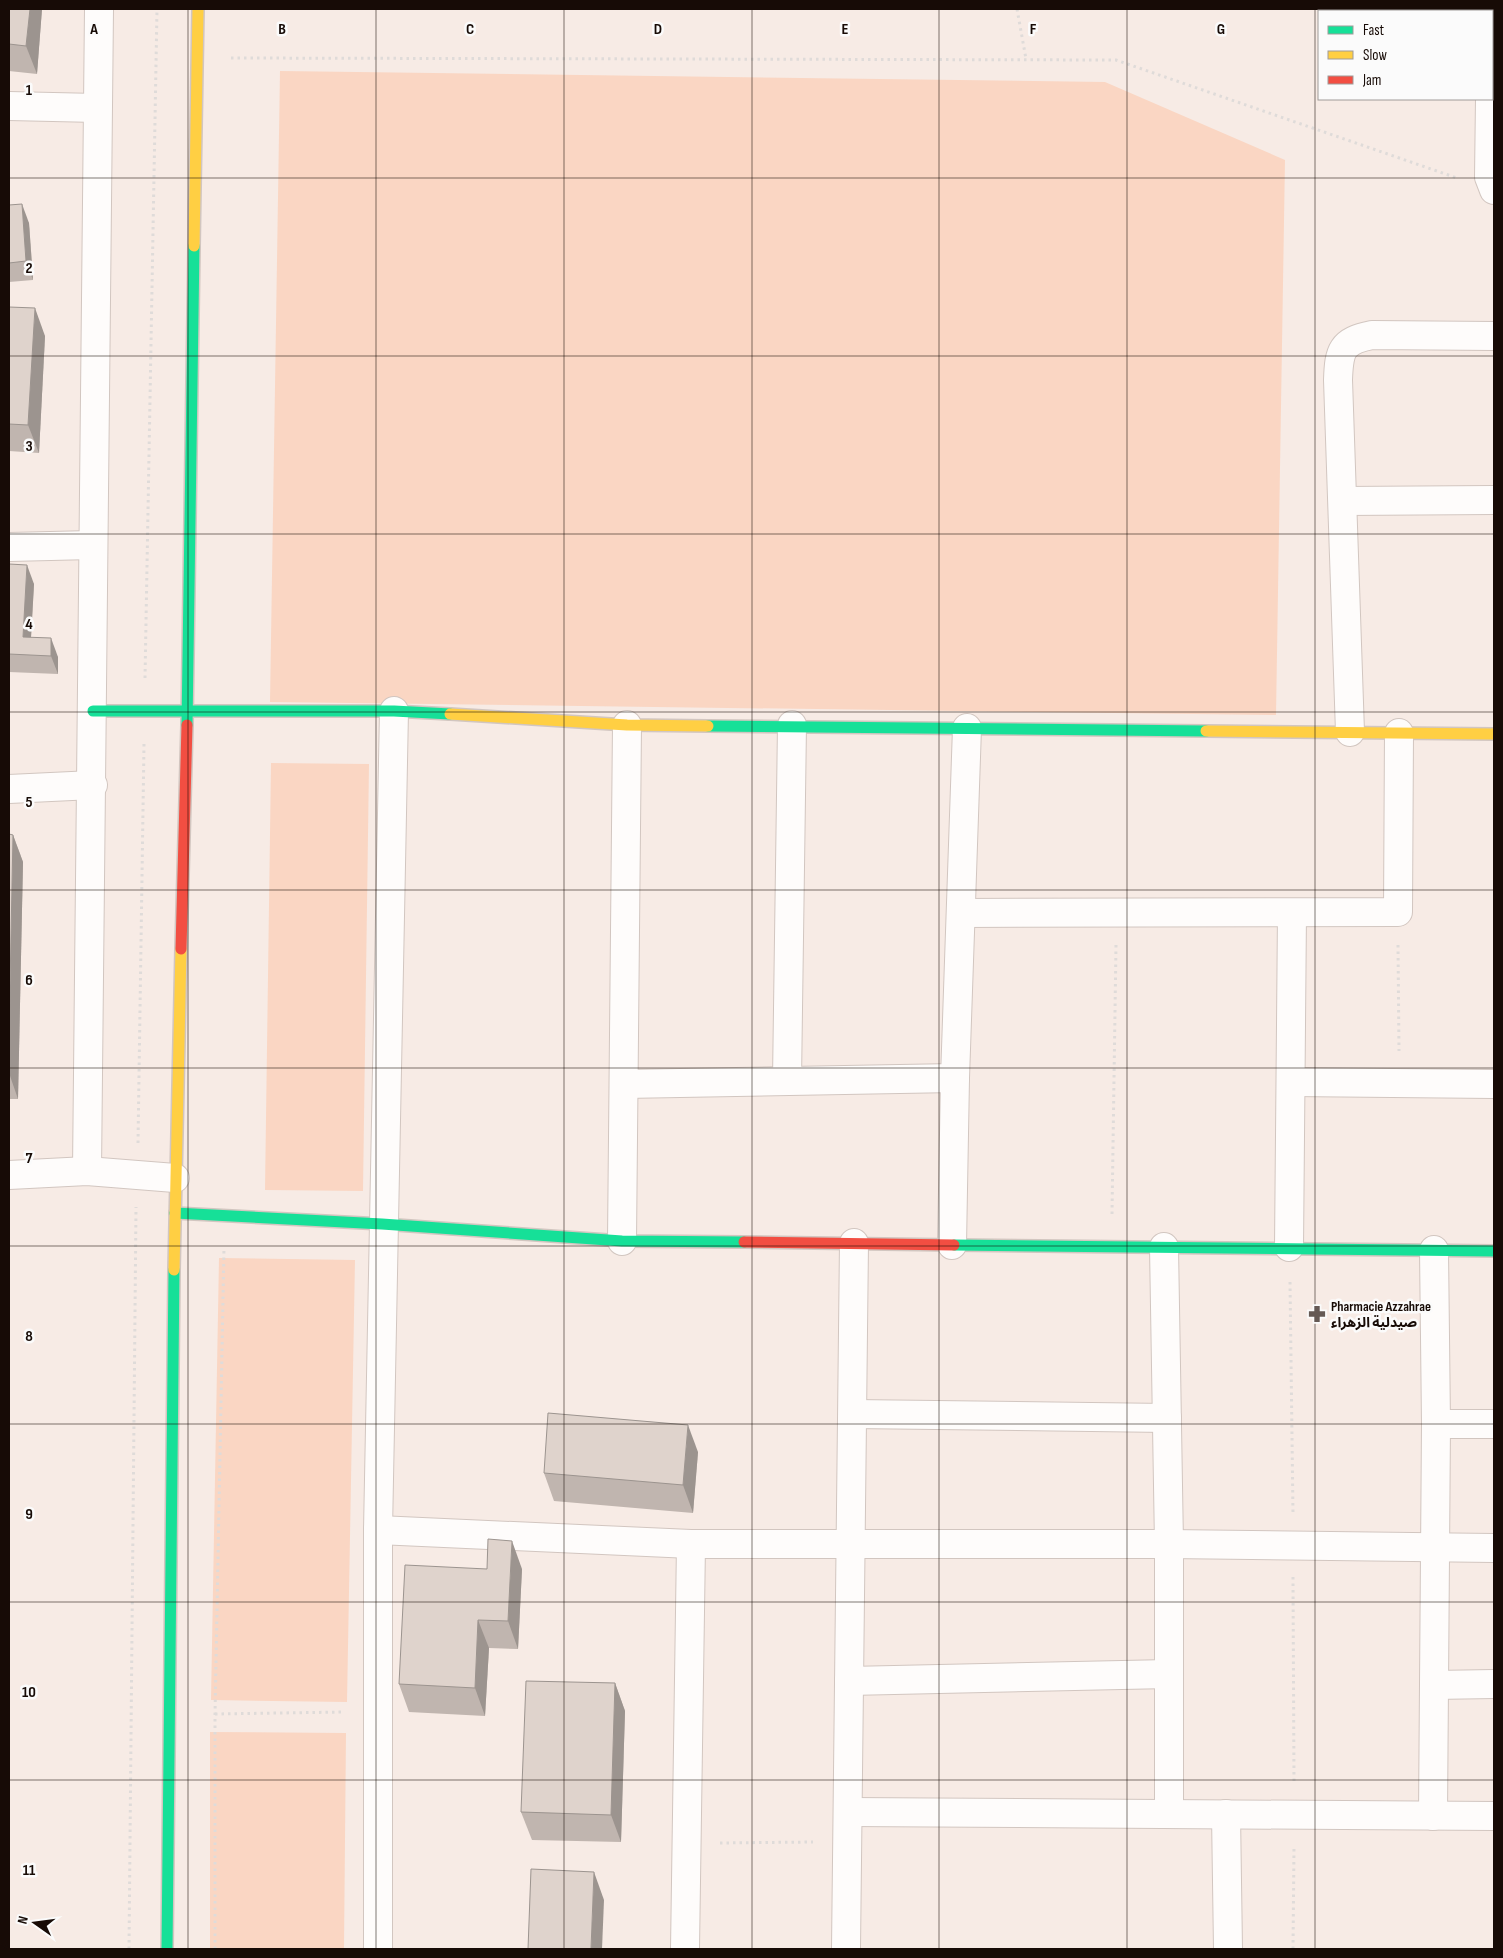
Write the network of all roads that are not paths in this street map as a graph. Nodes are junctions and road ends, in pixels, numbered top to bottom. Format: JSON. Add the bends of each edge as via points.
{"nodes":[{"id":1,"x":99,"y":9,"type":"edge"},
{"id":2,"x":198,"y":9,"type":"edge"},
{"id":3,"x":1490,"y":100,"type":"edge"},
{"id":4,"x":9,"y":106,"type":"edge"},
{"id":5,"x":97,"y":108,"type":"junction"},
{"id":6,"x":1494,"y":190,"type":"edge"},
{"id":7,"x":1494,"y":336,"type":"edge"},
{"id":8,"x":1494,"y":500,"type":"edge"},
{"id":9,"x":1343,"y":501,"type":"junction"},
{"id":10,"x":92,"y":545,"type":"junction"},
{"id":11,"x":9,"y":547,"type":"edge"},
{"id":12,"x":93,"y":711,"type":"junction"},
{"id":13,"x":187,"y":711,"type":"junction"},
{"id":14,"x":394,"y":711,"type":"junction"},
{"id":15,"x":627,"y":725,"type":"junction"},
{"id":16,"x":792,"y":726,"type":"junction"},
{"id":17,"x":967,"y":728,"type":"junction"},
{"id":18,"x":1350,"y":732,"type":"junction"},
{"id":19,"x":1399,"y":733,"type":"junction"},
{"id":20,"x":1494,"y":734,"type":"edge"},
{"id":21,"x":93,"y":785,"type":"junction"},
{"id":22,"x":9,"y":790,"type":"edge"},
{"id":23,"x":961,"y":913,"type":"junction"},
{"id":24,"x":1292,"y":913,"type":"junction"},
{"id":25,"x":955,"y":1078,"type":"junction"},
{"id":26,"x":787,"y":1080,"type":"junction"},
{"id":27,"x":1292,"y":1082,"type":"junction"},
{"id":28,"x":624,"y":1084,"type":"junction"},
{"id":29,"x":1494,"y":1084,"type":"edge"},
{"id":30,"x":87,"y":1171,"type":"junction"},
{"id":31,"x":9,"y":1175,"type":"edge"},
{"id":32,"x":175,"y":1178,"type":"junction"},
{"id":33,"x":175,"y":1213,"type":"junction"},
{"id":34,"x":382,"y":1224,"type":"junction"},
{"id":35,"x":622,"y":1241,"type":"junction"},
{"id":36,"x":854,"y":1243,"type":"junction"},
{"id":37,"x":952,"y":1245,"type":"junction"},
{"id":38,"x":1164,"y":1247,"type":"junction"},
{"id":39,"x":1289,"y":1247,"type":"junction"},
{"id":40,"x":1434,"y":1250,"type":"junction"},
{"id":41,"x":1494,"y":1251,"type":"edge"},
{"id":42,"x":853,"y":1414,"type":"junction"},
{"id":43,"x":1167,"y":1418,"type":"junction"},
{"id":44,"x":1436,"y":1424,"type":"junction"},
{"id":45,"x":1494,"y":1424,"type":"edge"},
{"id":46,"x":378,"y":1530,"type":"junction"},
{"id":47,"x":691,"y":1544,"type":"junction"},
{"id":48,"x":851,"y":1544,"type":"junction"},
{"id":49,"x":1169,"y":1544,"type":"junction"},
{"id":50,"x":1435,"y":1548,"type":"junction"},
{"id":51,"x":1494,"y":1548,"type":"edge"},
{"id":52,"x":1169,"y":1674,"type":"junction"},
{"id":53,"x":849,"y":1681,"type":"junction"},
{"id":54,"x":1494,"y":1684,"type":"edge"},
{"id":55,"x":1434,"y":1685,"type":"junction"},
{"id":56,"x":848,"y":1812,"type":"junction"},
{"id":57,"x":1169,"y":1812,"type":"junction"},
{"id":58,"x":1226,"y":1814,"type":"junction"},
{"id":59,"x":1433,"y":1816,"type":"junction"},
{"id":60,"x":1494,"y":1816,"type":"edge"},
{"id":61,"x":167,"y":1949,"type":"edge"},
{"id":62,"x":378,"y":1949,"type":"edge"},
{"id":63,"x":685,"y":1949,"type":"edge"},
{"id":64,"x":846,"y":1949,"type":"edge"},
{"id":65,"x":1228,"y":1949,"type":"edge"}],
"edges":[{"from":1,"to":5,"type":"street"},
{"from":2,"to":13,"type":"street"},
{"from":3,"to":6,"type":"street","via":[[1489,177]]},
{"from":4,"to":5,"type":"street"},
{"from":5,"to":10,"type":"street"},
{"from":7,"to":9,"type":"street","via":[[1372,335],[1357,338],[1344,347],[1339,360],[1338,380]]},
{"from":8,"to":9,"type":"street"},
{"from":9,"to":18,"type":"street"},
{"from":10,"to":11,"type":"street"},
{"from":10,"to":12,"type":"street"},
{"from":12,"to":13,"type":"street"},
{"from":12,"to":21,"type":"street"},
{"from":13,"to":14,"type":"street"},
{"from":13,"to":32,"type":"street"},
{"from":14,"to":15,"type":"street"},
{"from":14,"to":34,"type":"street"},
{"from":15,"to":16,"type":"street"},
{"from":15,"to":28,"type":"street"},
{"from":16,"to":17,"type":"street"},
{"from":16,"to":26,"type":"street"},
{"from":17,"to":18,"type":"street"},
{"from":17,"to":23,"type":"street"},
{"from":18,"to":19,"type":"street"},
{"from":19,"to":20,"type":"street"},
{"from":19,"to":24,"type":"street","via":[[1398,912]]},
{"from":21,"to":22,"type":"street"},
{"from":21,"to":30,"type":"street"},
{"from":23,"to":24,"type":"street"},
{"from":23,"to":25,"type":"street"},
{"from":24,"to":27,"type":"street"},
{"from":25,"to":26,"type":"street"},
{"from":25,"to":37,"type":"street"},
{"from":26,"to":28,"type":"street"},
{"from":27,"to":29,"type":"street"},
{"from":27,"to":39,"type":"street"},
{"from":28,"to":35,"type":"street"},
{"from":30,"to":31,"type":"street"},
{"from":30,"to":32,"type":"street"},
{"from":32,"to":33,"type":"street"},
{"from":33,"to":34,"type":"street"},
{"from":33,"to":61,"type":"street"},
{"from":34,"to":35,"type":"street"},
{"from":34,"to":46,"type":"street"},
{"from":35,"to":36,"type":"street"},
{"from":36,"to":37,"type":"street"},
{"from":36,"to":42,"type":"street"},
{"from":37,"to":38,"type":"street"},
{"from":38,"to":39,"type":"street"},
{"from":38,"to":43,"type":"street"},
{"from":39,"to":40,"type":"street"},
{"from":40,"to":41,"type":"street"},
{"from":40,"to":44,"type":"street"},
{"from":42,"to":43,"type":"street"},
{"from":42,"to":48,"type":"street"},
{"from":43,"to":49,"type":"street"},
{"from":44,"to":45,"type":"street"},
{"from":44,"to":50,"type":"street"},
{"from":46,"to":47,"type":"street"},
{"from":46,"to":62,"type":"street"},
{"from":47,"to":48,"type":"street"},
{"from":47,"to":63,"type":"street"},
{"from":48,"to":49,"type":"street"},
{"from":48,"to":53,"type":"street"},
{"from":49,"to":50,"type":"street"},
{"from":49,"to":52,"type":"street"},
{"from":50,"to":51,"type":"street"},
{"from":50,"to":55,"type":"street"},
{"from":52,"to":53,"type":"street"},
{"from":52,"to":57,"type":"street"},
{"from":53,"to":56,"type":"street"},
{"from":54,"to":55,"type":"street"},
{"from":55,"to":59,"type":"street"},
{"from":56,"to":57,"type":"street"},
{"from":56,"to":64,"type":"street"},
{"from":57,"to":58,"type":"street"},
{"from":58,"to":59,"type":"street"},
{"from":58,"to":65,"type":"street"},
{"from":59,"to":60,"type":"street"}]}
